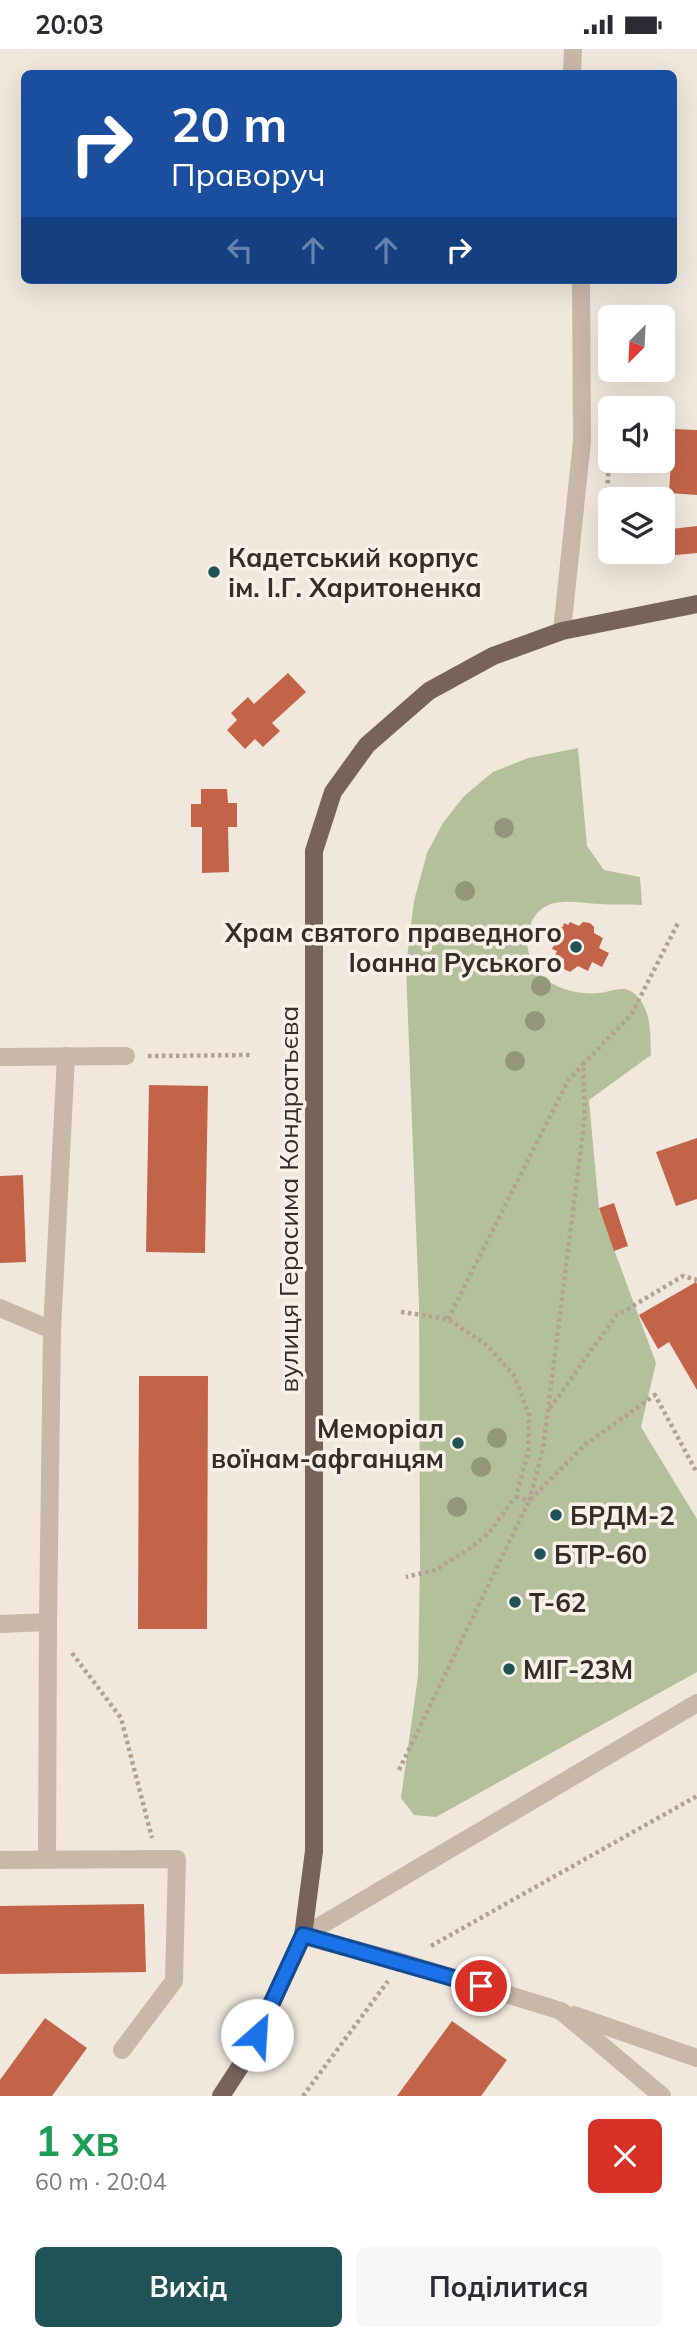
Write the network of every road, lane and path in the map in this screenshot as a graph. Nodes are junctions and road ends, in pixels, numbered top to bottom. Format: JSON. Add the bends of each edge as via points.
{"nodes":[{"id":1,"x":573,"y":49,"type":"edge"},
{"id":2,"x":572,"y":70,"type":"edge"},
{"id":3,"x":581,"y":284,"type":"edge"},
{"id":4,"x":697,"y":604,"type":"edge"},
{"id":5,"x":562,"y":631,"type":"junction"},
{"id":6,"x":678,"y":923,"type":"dead end"},
{"id":7,"x":251,"y":1055,"type":"dead end"},
{"id":8,"x":66,"y":1056,"type":"junction"},
{"id":9,"x":126,"y":1056,"type":"joint"},
{"id":10,"x":0,"y":1057,"type":"edge"},
{"id":11,"x":583,"y":1064,"type":"junction"},
{"id":12,"x":697,"y":1280,"type":"edge"},
{"id":13,"x":0,"y":1308,"type":"edge"},
{"id":14,"x":401,"y":1312,"type":"dead end"},
{"id":15,"x":448,"y":1319,"type":"junction"},
{"id":16,"x":52,"y":1330,"type":"junction"},
{"id":17,"x":548,"y":1410,"type":"junction"},
{"id":18,"x":697,"y":1473,"type":"edge"},
{"id":19,"x":516,"y":1496,"type":"junction"},
{"id":20,"x":529,"y":1501,"type":"junction"},
{"id":21,"x":406,"y":1577,"type":"dead end"},
{"id":22,"x":48,"y":1622,"type":"junction"},
{"id":23,"x":0,"y":1624,"type":"edge"},
{"id":24,"x":697,"y":1703,"type":"edge"},
{"id":25,"x":399,"y":1770,"type":"dead end"},
{"id":26,"x":697,"y":1796,"type":"edge"},
{"id":27,"x":158,"y":1859,"type":"junction"},
{"id":28,"x":0,"y":1860,"type":"edge"},
{"id":29,"x":47,"y":1860,"type":"junction"},
{"id":30,"x":303,"y":1935,"type":"junction"},
{"id":31,"x":402,"y":1962,"type":"junction"},
{"id":32,"x":561,"y":2011,"type":"junction"},
{"id":33,"x":122,"y":2050,"type":"dead end"},
{"id":34,"x":697,"y":2058,"type":"edge"},
{"id":35,"x":646,"y":2088,"type":"edge"},
{"id":36,"x":221,"y":2096,"type":"edge"},
{"id":37,"x":303,"y":2096,"type":"edge"},
{"id":38,"x":662,"y":2096,"type":"edge"}],
"edges":[{"from":1,"to":2,"type":"street"},
{"from":3,"to":5,"type":"street","via":[[582,442]]},
{"from":4,"to":5,"type":"main road","name":"вулиця Герасима Кондратьєва"},
{"from":5,"to":30,"type":"main road","name":"вулиця Герасима Кондратьєва","via":[[493,656],[429,691],[367,745],[333,792],[314,851],[314,1851]]},
{"from":6,"to":11,"type":"path","via":[[631,1015]]},
{"from":7,"to":9,"type":"path"},
{"from":8,"to":9,"type":"street"},
{"from":8,"to":10,"type":"street"},
{"from":8,"to":16,"type":"street"},
{"from":11,"to":15,"type":"path","via":[[568,1081]]},
{"from":11,"to":17,"type":"path","via":[[585,1116]]},
{"from":12,"to":17,"type":"path","via":[[683,1276],[616,1316]]},
{"from":13,"to":16,"type":"street"},
{"from":14,"to":15,"type":"path"},
{"from":15,"to":19,"type":"path","via":[[487,1345],[514,1376],[528,1414],[528,1453]]},
{"from":16,"to":22,"type":"street"},
{"from":17,"to":20,"type":"path"},
{"from":18,"to":20,"type":"path","via":[[655,1395],[586,1444]]},
{"from":19,"to":20,"type":"path"},
{"from":19,"to":21,"type":"path","via":[[488,1534],[465,1552],[435,1570]]},
{"from":20,"to":25,"type":"path"},
{"from":22,"to":23,"type":"street"},
{"from":22,"to":27,"type":"path","via":[[121,1718]]},
{"from":22,"to":29,"type":"street"},
{"from":24,"to":30,"type":"street"},
{"from":26,"to":31,"type":"path"},
{"from":27,"to":29,"type":"street"},
{"from":27,"to":33,"type":"street","via":[[177,1859],[174,1981]]},
{"from":28,"to":29,"type":"street"},
{"from":30,"to":31,"type":"street"},
{"from":30,"to":36,"type":"main road","name":"вулиця Герасима Кондратьєва","via":[[247,2056]]},
{"from":31,"to":32,"type":"street"},
{"from":31,"to":37,"type":"path"},
{"from":32,"to":34,"type":"street"},
{"from":32,"to":35,"type":"street"},
{"from":35,"to":38,"type":"street"}]}
